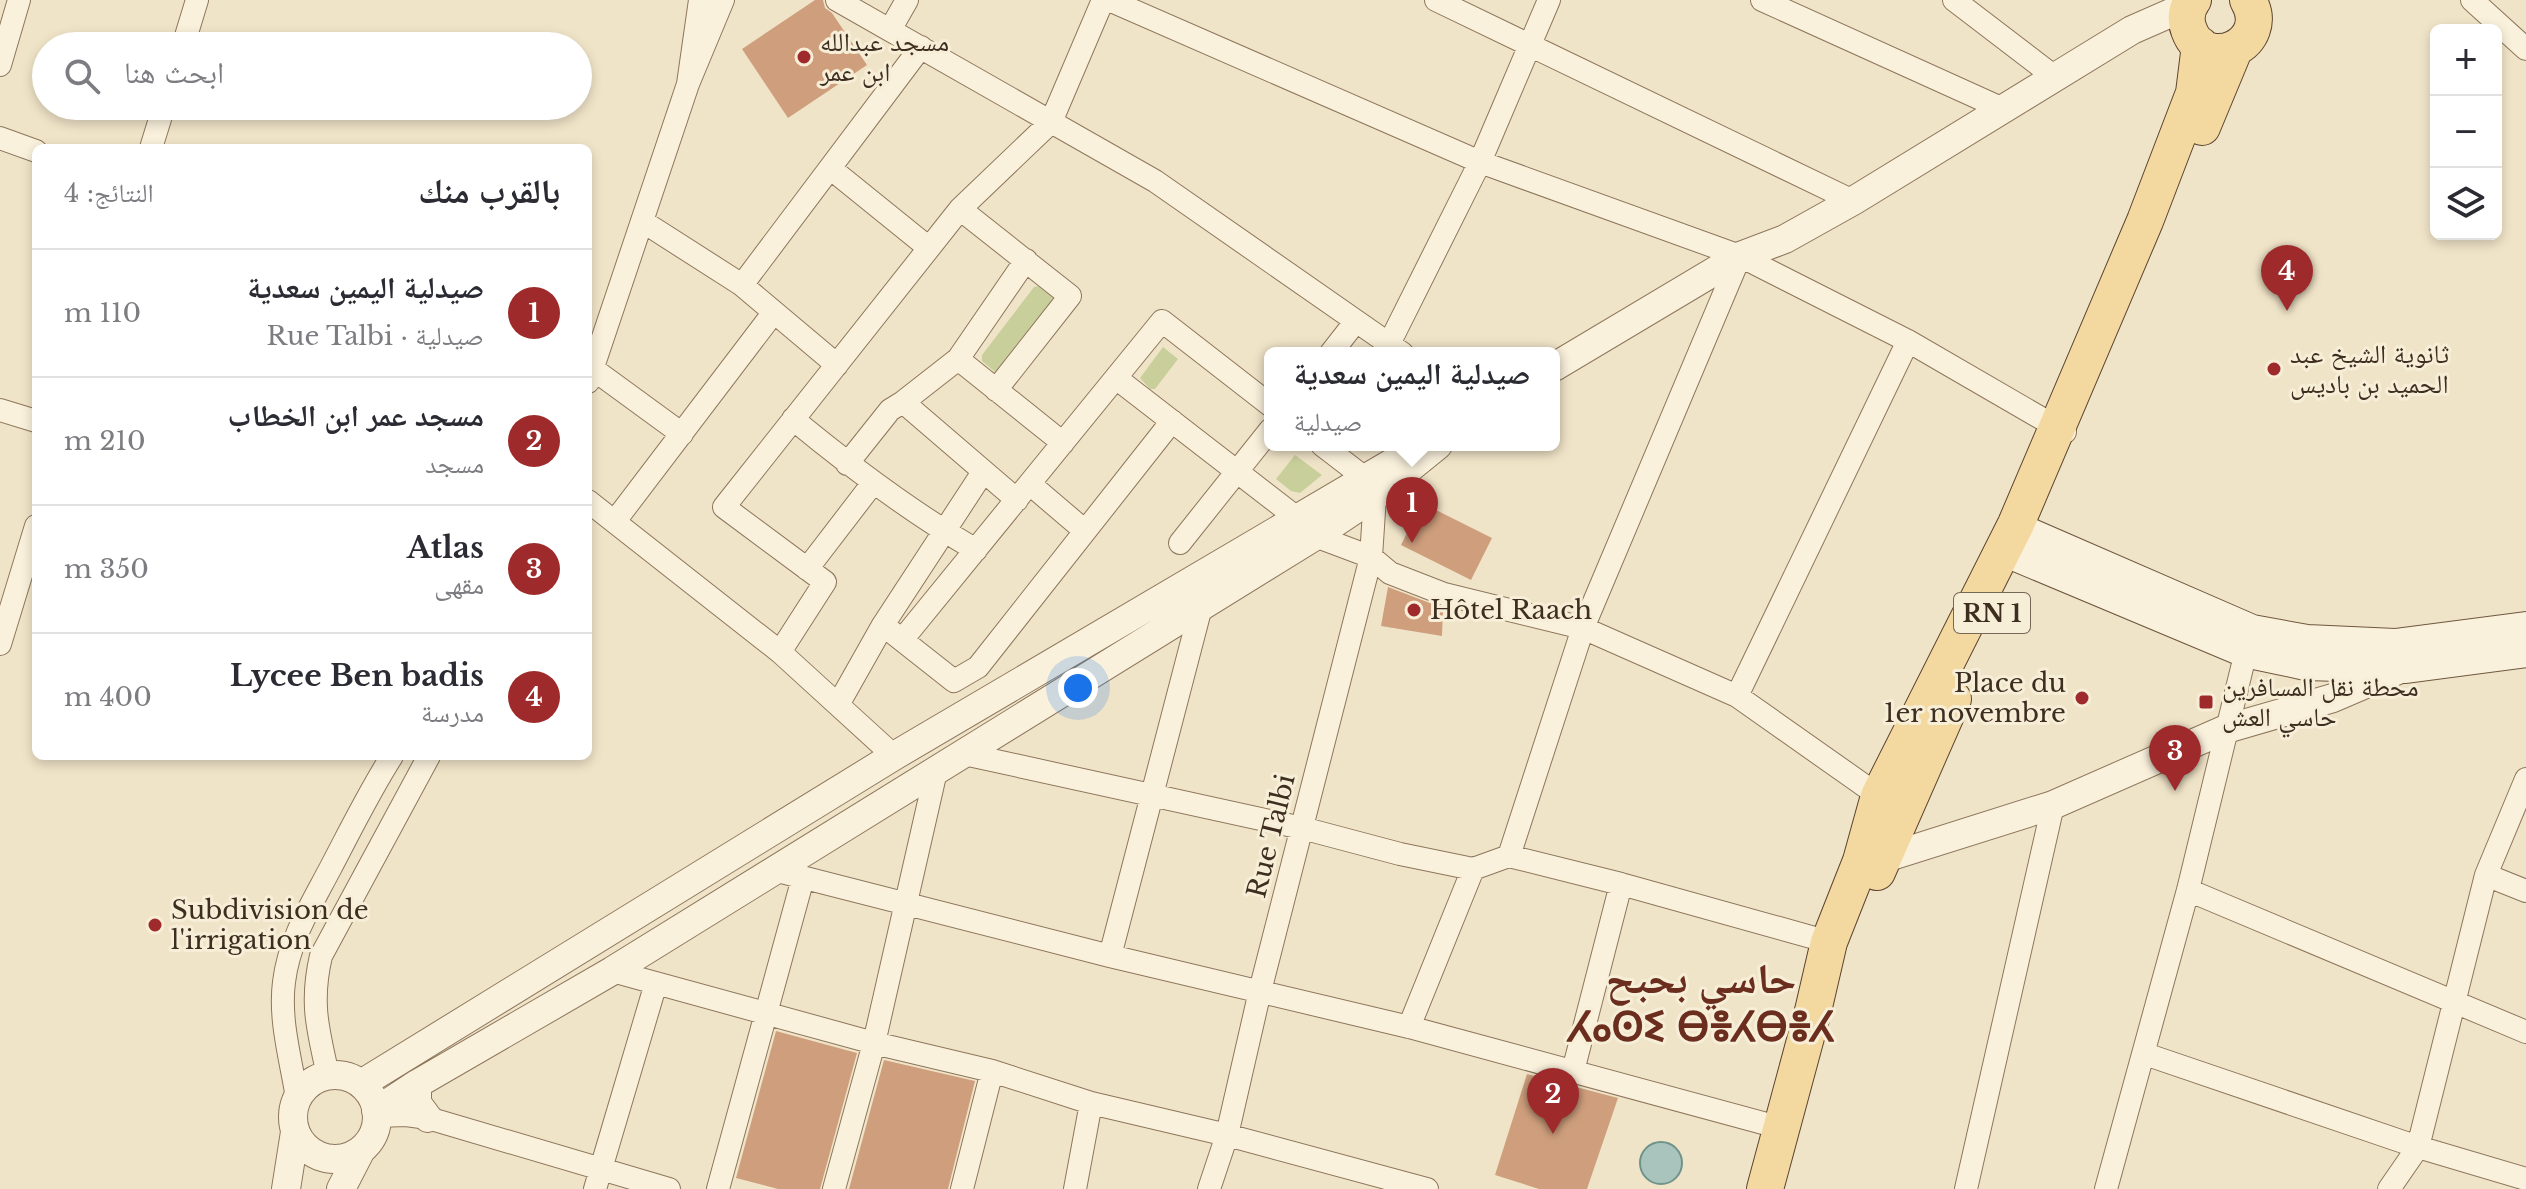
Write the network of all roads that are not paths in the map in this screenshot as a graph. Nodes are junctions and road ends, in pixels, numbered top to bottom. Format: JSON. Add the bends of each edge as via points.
{"nodes":[{"id":1,"x":19,"y":0,"type":"edge"},
{"id":2,"x":197,"y":0,"type":"edge"},
{"id":3,"x":700,"y":0,"type":"edge"},
{"id":4,"x":723,"y":0,"type":"edge"},
{"id":5,"x":837,"y":0,"type":"edge"},
{"id":6,"x":907,"y":0,"type":"edge"},
{"id":7,"x":1103,"y":0,"type":"edge"},
{"id":8,"x":1109,"y":0,"type":"edge"},
{"id":9,"x":1436,"y":0,"type":"edge"},
{"id":10,"x":1549,"y":0,"type":"edge"},
{"id":11,"x":1762,"y":0,"type":"edge"},
{"id":12,"x":1954,"y":0,"type":"edge"},
{"id":13,"x":2472,"y":0,"type":"edge"},
{"id":14,"x":2250,"y":1,"type":"edge"},
{"id":15,"x":2201,"y":28,"type":"edge"},
{"id":16,"x":890,"y":30,"type":"junction"},
{"id":17,"x":187,"y":32,"type":"edge"},
{"id":18,"x":1530,"y":45,"type":"junction"},
{"id":19,"x":921,"y":47,"type":"junction"},
{"id":20,"x":2526,"y":49,"type":"edge"},
{"id":21,"x":0,"y":65,"type":"edge"},
{"id":22,"x":2056,"y":78,"type":"junction"},
{"id":23,"x":688,"y":84,"type":"junction"},
{"id":24,"x":2003,"y":109,"type":"junction"},
{"id":25,"x":160,"y":120,"type":"edge"},
{"id":26,"x":1051,"y":122,"type":"junction"},
{"id":27,"x":0,"y":138,"type":"edge"},
{"id":28,"x":152,"y":144,"type":"edge"},
{"id":29,"x":32,"y":150,"type":"edge"},
{"id":30,"x":1480,"y":162,"type":"junction"},
{"id":31,"x":830,"y":168,"type":"junction"},
{"id":32,"x":1853,"y":201,"type":"junction"},
{"id":33,"x":960,"y":209,"type":"junction"},
{"id":34,"x":642,"y":221,"type":"junction"},
{"id":35,"x":929,"y":248,"type":"junction"},
{"id":36,"x":1740,"y":256,"type":"junction"},
{"id":37,"x":1026,"y":260,"type":"junction"},
{"id":38,"x":742,"y":285,"type":"junction"},
{"id":39,"x":774,"y":312,"type":"junction"},
{"id":40,"x":1356,"y":321,"type":"junction"},
{"id":41,"x":1908,"y":341,"type":"junction"},
{"id":42,"x":1336,"y":347,"type":"edge"},
{"id":43,"x":1394,"y":347,"type":"edge"},
{"id":44,"x":1395,"y":347,"type":"edge"},
{"id":45,"x":958,"y":359,"type":"junction"},
{"id":46,"x":1560,"y":363,"type":"edge"},
{"id":47,"x":837,"y":365,"type":"junction"},
{"id":48,"x":592,"y":370,"type":"edge"},
{"id":49,"x":592,"y":377,"type":"edge"},
{"id":50,"x":1116,"y":378,"type":"junction"},
{"id":51,"x":996,"y":390,"type":"junction"},
{"id":52,"x":1264,"y":400,"type":"edge"},
{"id":53,"x":903,"y":402,"type":"junction"},
{"id":54,"x":0,"y":410,"type":"edge"},
{"id":55,"x":793,"y":419,"type":"junction"},
{"id":56,"x":32,"y":420,"type":"edge"},
{"id":57,"x":1172,"y":421,"type":"junction"},
{"id":58,"x":2064,"y":432,"type":"junction"},
{"id":59,"x":682,"y":434,"type":"junction"},
{"id":60,"x":1264,"y":437,"type":"edge"},
{"id":61,"x":1063,"y":443,"type":"junction"},
{"id":62,"x":1329,"y":451,"type":"edge"},
{"id":63,"x":1415,"y":451,"type":"edge"},
{"id":64,"x":1428,"y":451,"type":"edge"},
{"id":65,"x":847,"y":464,"type":"junction"},
{"id":66,"x":1237,"y":471,"type":"junction"},
{"id":67,"x":983,"y":472,"type":"junction"},
{"id":68,"x":873,"y":483,"type":"junction"},
{"id":69,"x":1370,"y":487,"type":"junction"},
{"id":70,"x":1023,"y":492,"type":"junction"},
{"id":71,"x":592,"y":504,"type":"edge"},
{"id":72,"x":615,"y":521,"type":"junction"},
{"id":73,"x":1306,"y":527,"type":"junction"},
{"id":74,"x":944,"y":531,"type":"junction"},
{"id":75,"x":1085,"y":531,"type":"junction"},
{"id":76,"x":32,"y":539,"type":"edge"},
{"id":77,"x":2016,"y":542,"type":"junction"},
{"id":78,"x":1180,"y":543,"type":"dead end"},
{"id":79,"x":976,"y":550,"type":"junction"},
{"id":80,"x":1371,"y":557,"type":"junction"},
{"id":81,"x":807,"y":569,"type":"junction"},
{"id":82,"x":1201,"y":607,"type":"junction"},
{"id":83,"x":883,"y":625,"type":"junction"},
{"id":84,"x":1583,"y":628,"type":"junction"},
{"id":85,"x":2526,"y":628,"type":"edge"},
{"id":86,"x":902,"y":640,"type":"junction"},
{"id":87,"x":2248,"y":641,"type":"junction"},
{"id":88,"x":0,"y":644,"type":"edge"},
{"id":89,"x":2526,"y":651,"type":"edge"},
{"id":90,"x":780,"y":652,"type":"junction"},
{"id":91,"x":2406,"y":667,"type":"junction"},
{"id":92,"x":1737,"y":696,"type":"junction"},
{"id":93,"x":839,"y":703,"type":"junction"},
{"id":94,"x":2226,"y":729,"type":"junction"},
{"id":95,"x":964,"y":754,"type":"junction"},
{"id":96,"x":894,"y":756,"type":"junction"},
{"id":97,"x":390,"y":760,"type":"edge"},
{"id":98,"x":427,"y":760,"type":"edge"},
{"id":99,"x":936,"y":771,"type":"junction"},
{"id":100,"x":2526,"y":779,"type":"edge"},
{"id":101,"x":1152,"y":796,"type":"junction"},
{"id":102,"x":1879,"y":796,"type":"junction"},
{"id":103,"x":2053,"y":805,"type":"junction"},
{"id":104,"x":1302,"y":828,"type":"junction"},
{"id":105,"x":1509,"y":856,"type":"junction"},
{"id":106,"x":1882,"y":859,"type":"junction"},
{"id":107,"x":1473,"y":869,"type":"junction"},
{"id":108,"x":774,"y":870,"type":"junction"},
{"id":109,"x":2486,"y":875,"type":"junction"},
{"id":110,"x":803,"y":878,"type":"junction"},
{"id":111,"x":1621,"y":884,"type":"junction"},
{"id":112,"x":2188,"y":890,"type":"junction"},
{"id":113,"x":2526,"y":891,"type":"edge"},
{"id":114,"x":907,"y":904,"type":"junction"},
{"id":115,"x":1829,"y":942,"type":"junction"},
{"id":116,"x":1110,"y":956,"type":"junction"},
{"id":117,"x":612,"y":971,"type":"junction"},
{"id":118,"x":656,"y":983,"type":"junction"},
{"id":119,"x":1260,"y":991,"type":"junction"},
{"id":120,"x":2452,"y":1003,"type":"junction"},
{"id":121,"x":766,"y":1013,"type":"junction"},
{"id":122,"x":1409,"y":1027,"type":"junction"},
{"id":123,"x":2526,"y":1032,"type":"edge"},
{"id":124,"x":874,"y":1043,"type":"junction"},
{"id":125,"x":2145,"y":1054,"type":"junction"},
{"id":126,"x":992,"y":1071,"type":"junction"},
{"id":127,"x":1573,"y":1071,"type":"junction"},
{"id":128,"x":328,"y":1075,"type":"junction"},
{"id":129,"x":361,"y":1084,"type":"junction"},
{"id":130,"x":417,"y":1084,"type":"junction"},
{"id":131,"x":297,"y":1098,"type":"junction"},
{"id":132,"x":1091,"y":1103,"type":"junction"},
{"id":133,"x":377,"y":1114,"type":"junction"},
{"id":134,"x":428,"y":1118,"type":"junction"},
{"id":135,"x":1781,"y":1128,"type":"junction"},
{"id":136,"x":295,"y":1132,"type":"junction"},
{"id":137,"x":1227,"y":1135,"type":"junction"},
{"id":138,"x":2418,"y":1147,"type":"junction"},
{"id":139,"x":361,"y":1150,"type":"junction"},
{"id":140,"x":598,"y":1179,"type":"edge"},
{"id":141,"x":2526,"y":1179,"type":"edge"},
{"id":142,"x":286,"y":1189,"type":"edge"},
{"id":143,"x":341,"y":1189,"type":"edge"},
{"id":144,"x":669,"y":1189,"type":"edge"},
{"id":145,"x":718,"y":1189,"type":"edge"},
{"id":146,"x":834,"y":1189,"type":"edge"},
{"id":147,"x":962,"y":1189,"type":"edge"},
{"id":148,"x":1075,"y":1189,"type":"edge"},
{"id":149,"x":1209,"y":1189,"type":"edge"},
{"id":150,"x":1427,"y":1189,"type":"edge"},
{"id":151,"x":1765,"y":1189,"type":"edge"},
{"id":152,"x":1789,"y":1189,"type":"edge"},
{"id":153,"x":1966,"y":1189,"type":"edge"},
{"id":154,"x":2106,"y":1189,"type":"edge"},
{"id":155,"x":2389,"y":1189,"type":"edge"}],
"edges":[{"from":1,"to":21,"type":"street"},
{"from":2,"to":17,"type":"street"},
{"from":3,"to":23,"type":"street"},
{"from":4,"to":23,"type":"street"},
{"from":5,"to":16,"type":"street"},
{"from":6,"to":16,"type":"street"},
{"from":7,"to":26,"type":"street"},
{"from":8,"to":30,"type":"street"},
{"from":9,"to":18,"type":"street"},
{"from":10,"to":18,"type":"street"},
{"from":11,"to":24,"type":"street"},
{"from":12,"to":22,"type":"street"},
{"from":13,"to":20,"type":"street"},
{"from":14,"to":15,"type":"main road","via":[[2250,35]]},
{"from":15,"to":22,"type":"street","via":[[2132,30]]},
{"from":15,"to":58,"type":"main road","number":"RN 1","via":[[2194,93]]},
{"from":16,"to":19,"type":"street"},
{"from":18,"to":30,"type":"street"},
{"from":18,"to":32,"type":"street"},
{"from":19,"to":26,"type":"street"},
{"from":19,"to":31,"type":"street"},
{"from":22,"to":24,"type":"street"},
{"from":23,"to":34,"type":"street"},
{"from":24,"to":32,"type":"street"},
{"from":25,"to":28,"type":"street"},
{"from":26,"to":33,"type":"street"},
{"from":26,"to":40,"type":"street","via":[[1155,181]]},
{"from":27,"to":29,"type":"street"},
{"from":30,"to":36,"type":"street"},
{"from":30,"to":44,"type":"street"},
{"from":31,"to":35,"type":"street"},
{"from":31,"to":38,"type":"street"},
{"from":32,"to":36,"type":"street","via":[[1785,239]]},
{"from":33,"to":35,"type":"street"},
{"from":33,"to":37,"type":"street"},
{"from":34,"to":38,"type":"street"},
{"from":34,"to":48,"type":"street"},
{"from":35,"to":47,"type":"street"},
{"from":36,"to":41,"type":"street"},
{"from":36,"to":46,"type":"street"},
{"from":36,"to":84,"type":"street"},
{"from":37,"to":45,"type":"street"},
{"from":37,"to":51,"type":"street","via":[[1070,296]]},
{"from":38,"to":39,"type":"street"},
{"from":39,"to":47,"type":"street"},
{"from":39,"to":59,"type":"street"},
{"from":40,"to":42,"type":"street"},
{"from":40,"to":43,"type":"street"},
{"from":41,"to":58,"type":"street"},
{"from":41,"to":92,"type":"street"},
{"from":45,"to":51,"type":"street"},
{"from":45,"to":53,"type":"street"},
{"from":47,"to":55,"type":"street"},
{"from":49,"to":59,"type":"street"},
{"from":50,"to":52,"type":"street","via":[[1162,321]]},
{"from":50,"to":57,"type":"street"},
{"from":50,"to":61,"type":"street"},
{"from":51,"to":61,"type":"street"},
{"from":53,"to":65,"type":"street","via":[[890,410]]},
{"from":53,"to":67,"type":"street"},
{"from":54,"to":56,"type":"street"},
{"from":55,"to":65,"type":"street"},
{"from":55,"to":81,"type":"street","via":[[724,507]]},
{"from":57,"to":66,"type":"street"},
{"from":57,"to":75,"type":"street"},
{"from":58,"to":77,"type":"main road","number":"RN 1"},
{"from":59,"to":72,"type":"street"},
{"from":60,"to":66,"type":"street"},
{"from":61,"to":70,"type":"street"},
{"from":62,"to":69,"type":"street"},
{"from":63,"to":69,"type":"street"},
{"from":64,"to":69,"type":"street"},
{"from":65,"to":68,"type":"street"},
{"from":66,"to":73,"type":"street"},
{"from":66,"to":78,"type":"street"},
{"from":67,"to":70,"type":"street"},
{"from":67,"to":74,"type":"street"},
{"from":68,"to":74,"type":"street"},
{"from":68,"to":81,"type":"street"},
{"from":69,"to":73,"type":"street"},
{"from":69,"to":80,"type":"street","name":"Rue Talbi"},
{"from":70,"to":75,"type":"street"},
{"from":70,"to":79,"type":"street"},
{"from":71,"to":72,"type":"street"},
{"from":72,"to":90,"type":"street"},
{"from":73,"to":80,"type":"street"},
{"from":73,"to":82,"type":"street"},
{"from":73,"to":96,"type":"street"},
{"from":74,"to":79,"type":"street"},
{"from":74,"to":83,"type":"street"},
{"from":75,"to":86,"type":"street","via":[[978,667],[954,681]]},
{"from":76,"to":88,"type":"street"},
{"from":77,"to":87,"type":"main road"},
{"from":77,"to":102,"type":"main road","number":"RN 1"},
{"from":77,"to":106,"type":"main road","number":"RN 1"},
{"from":79,"to":86,"type":"street"},
{"from":80,"to":84,"type":"street","via":[[1390,573],[1444,594]]},
{"from":80,"to":104,"type":"street","name":"Rue Talbi"},
{"from":81,"to":90,"type":"street","via":[[825,582]]},
{"from":82,"to":95,"type":"street"},
{"from":82,"to":101,"type":"street"},
{"from":83,"to":86,"type":"street"},
{"from":83,"to":93,"type":"street"},
{"from":84,"to":92,"type":"street"},
{"from":84,"to":105,"type":"street"},
{"from":85,"to":87,"type":"main road","via":[[2395,645]]},
{"from":87,"to":91,"type":"main road","via":[[2306,664]]},
{"from":87,"to":94,"type":"street"},
{"from":89,"to":91,"type":"main road"},
{"from":90,"to":93,"type":"street"},
{"from":91,"to":94,"type":"street","via":[[2333,698]]},
{"from":92,"to":102,"type":"street"},
{"from":93,"to":96,"type":"street"},
{"from":94,"to":103,"type":"street"},
{"from":94,"to":112,"type":"street"},
{"from":95,"to":99,"type":"street"},
{"from":95,"to":101,"type":"street"},
{"from":96,"to":129,"type":"street"},
{"from":97,"to":131,"type":"street","via":[[288,955],[284,1014]]},
{"from":98,"to":128,"type":"street","via":[[321,956],[314,1011]]},
{"from":99,"to":108,"type":"street"},
{"from":99,"to":114,"type":"street"},
{"from":100,"to":109,"type":"street"},
{"from":101,"to":104,"type":"street"},
{"from":101,"to":116,"type":"street"},
{"from":102,"to":115,"type":"main road","number":"RN 1","via":[[1861,861]]},
{"from":103,"to":106,"type":"street"},
{"from":103,"to":153,"type":"street"},
{"from":104,"to":107,"type":"street"},
{"from":104,"to":119,"type":"street","name":"Rue Talbi"},
{"from":105,"to":107,"type":"street"},
{"from":105,"to":111,"type":"street"},
{"from":106,"to":152,"type":"main road","number":"RN 1","via":[[1863,903]]},
{"from":107,"to":122,"type":"street"},
{"from":108,"to":110,"type":"street"},
{"from":108,"to":117,"type":"street"},
{"from":109,"to":113,"type":"street"},
{"from":109,"to":120,"type":"street"},
{"from":110,"to":114,"type":"street"},
{"from":110,"to":121,"type":"street"},
{"from":111,"to":115,"type":"street"},
{"from":111,"to":127,"type":"street"},
{"from":112,"to":120,"type":"street"},
{"from":112,"to":125,"type":"street"},
{"from":114,"to":116,"type":"street"},
{"from":114,"to":124,"type":"street"},
{"from":115,"to":135,"type":"main road","number":"RN 1"},
{"from":116,"to":119,"type":"street"},
{"from":117,"to":118,"type":"street"},
{"from":117,"to":130,"type":"street"},
{"from":118,"to":121,"type":"street"},
{"from":118,"to":140,"type":"street"},
{"from":119,"to":122,"type":"street"},
{"from":119,"to":137,"type":"street","name":"Rue Talbi"},
{"from":120,"to":123,"type":"street"},
{"from":120,"to":138,"type":"street"},
{"from":121,"to":124,"type":"street"},
{"from":121,"to":145,"type":"street"},
{"from":122,"to":127,"type":"street"},
{"from":124,"to":126,"type":"street"},
{"from":124,"to":146,"type":"street"},
{"from":125,"to":138,"type":"street"},
{"from":125,"to":154,"type":"street"},
{"from":126,"to":132,"type":"street"},
{"from":126,"to":147,"type":"street"},
{"from":127,"to":135,"type":"street"},
{"from":128,"to":129,"type":"street"},
{"from":128,"to":131,"type":"street","via":[[310,1083]]},
{"from":129,"to":133,"type":"street"},
{"from":130,"to":133,"type":"street"},
{"from":130,"to":134,"type":"street","via":[[417,1103]]},
{"from":131,"to":136,"type":"street"},
{"from":132,"to":137,"type":"street"},
{"from":132,"to":148,"type":"street"},
{"from":133,"to":134,"type":"street"},
{"from":133,"to":139,"type":"street","via":[[373,1135]]},
{"from":134,"to":140,"type":"street"},
{"from":135,"to":151,"type":"main road","number":"RN 1"},
{"from":136,"to":139,"type":"street","via":[[318,1156],[341,1158]]},
{"from":136,"to":142,"type":"street"},
{"from":137,"to":149,"type":"street","name":"Rue Talbi"},
{"from":137,"to":150,"type":"street"},
{"from":138,"to":141,"type":"street"},
{"from":138,"to":155,"type":"street"},
{"from":139,"to":143,"type":"street"},
{"from":140,"to":144,"type":"street"}]}
